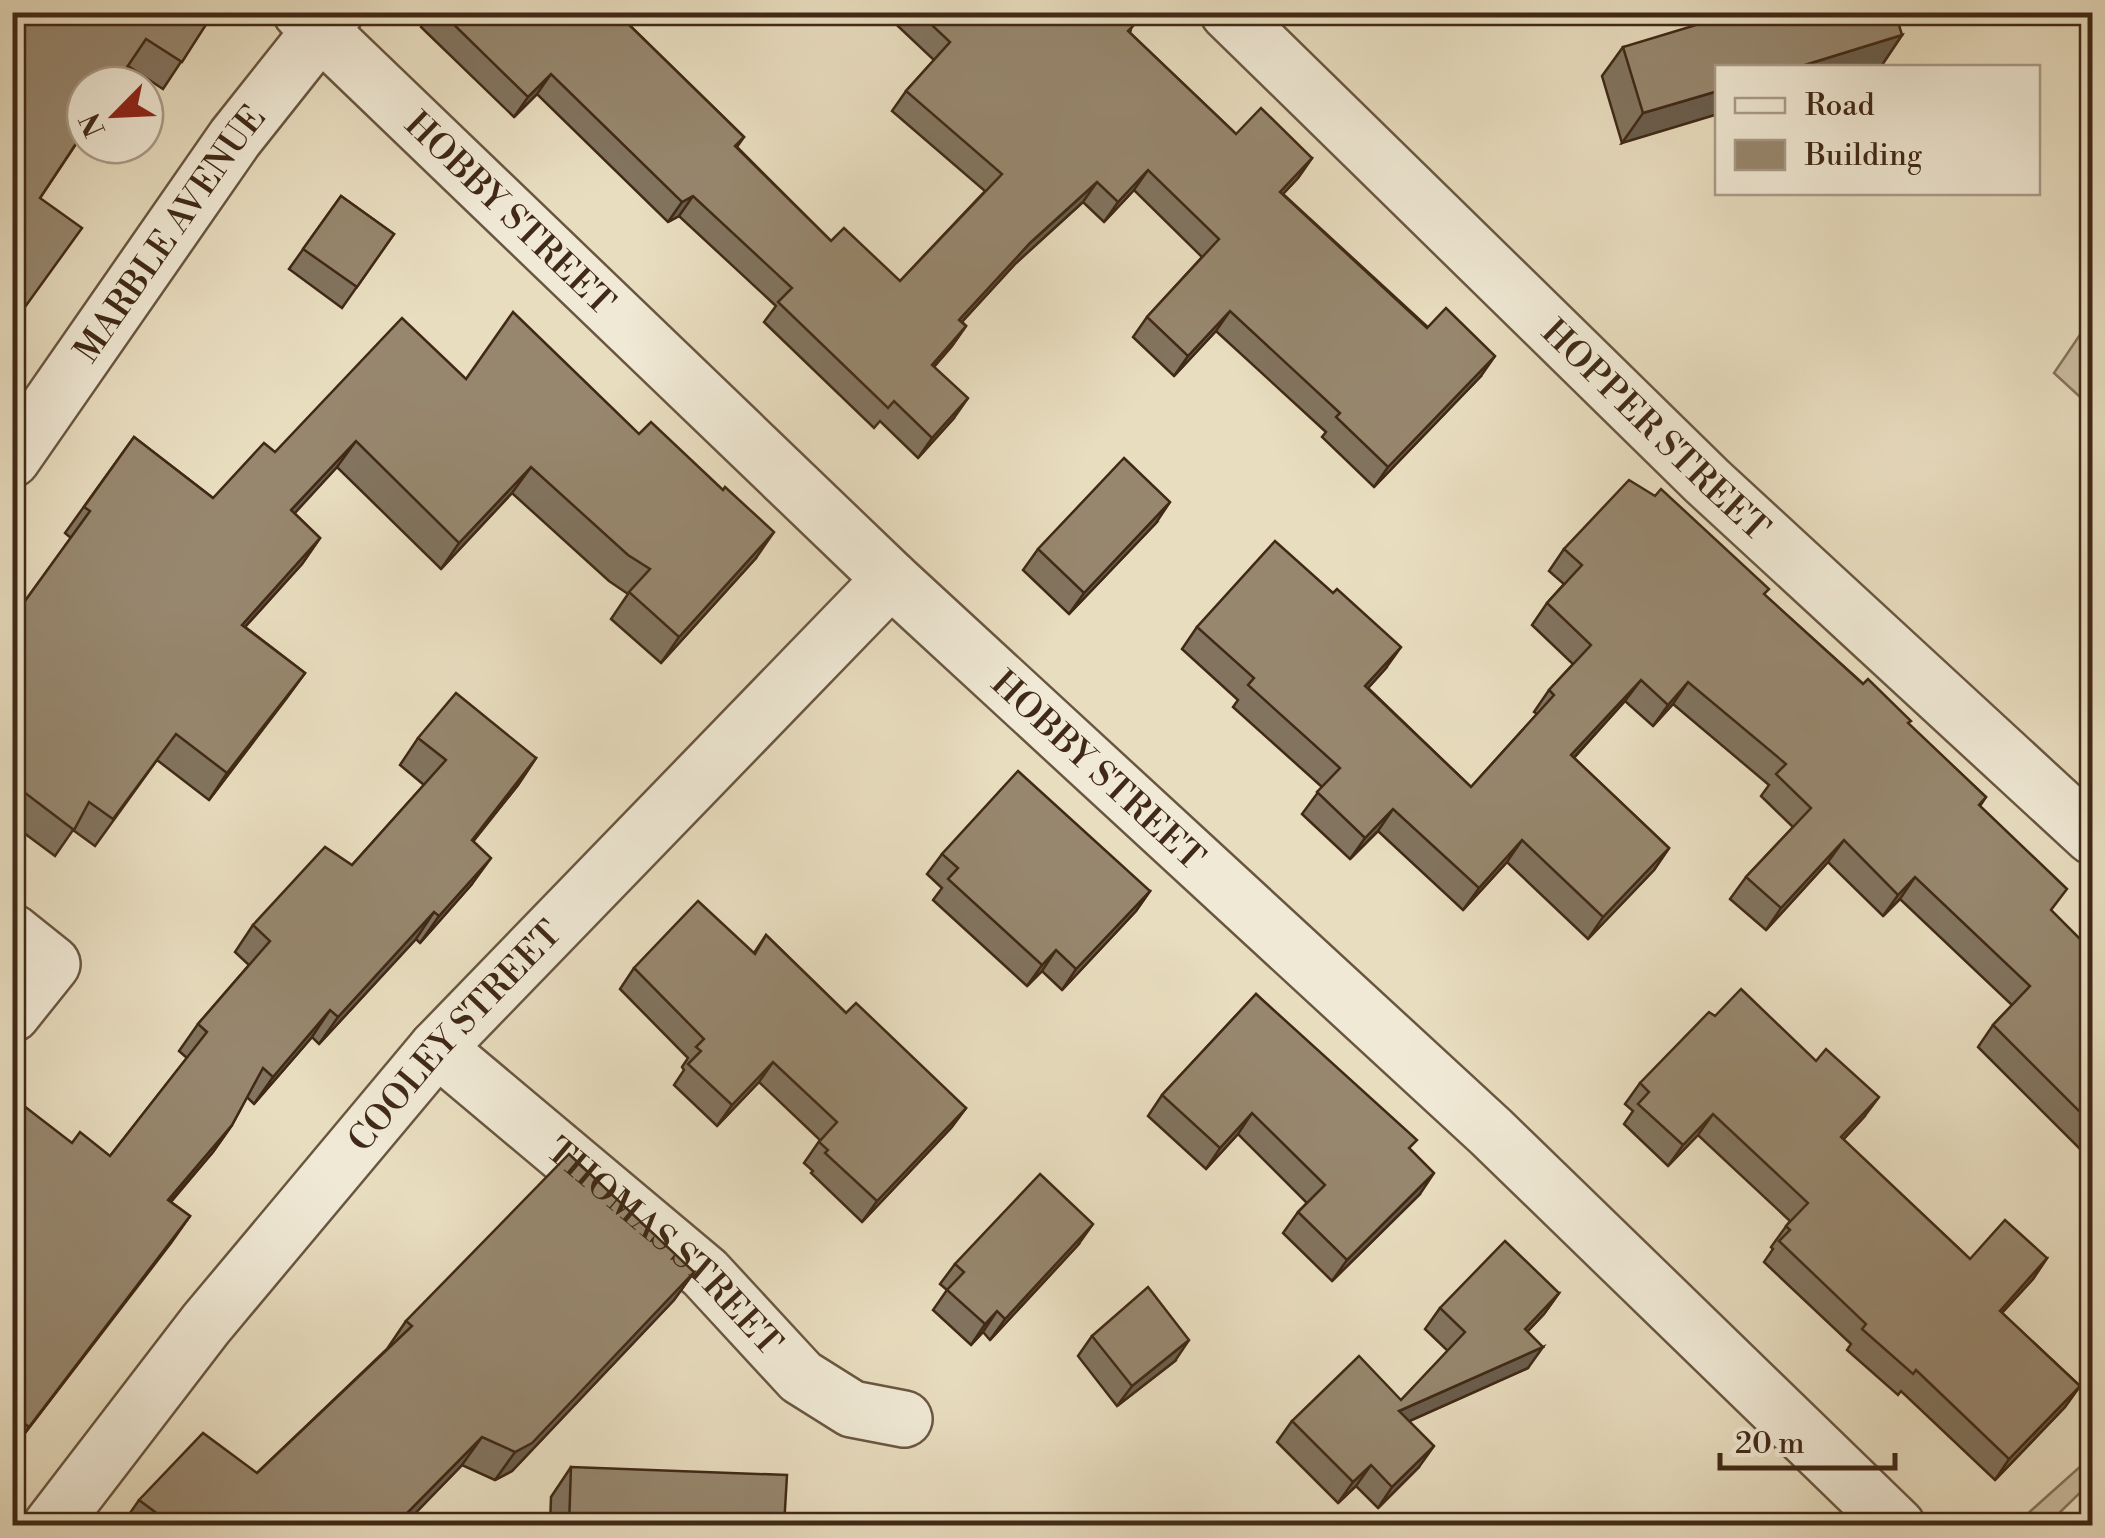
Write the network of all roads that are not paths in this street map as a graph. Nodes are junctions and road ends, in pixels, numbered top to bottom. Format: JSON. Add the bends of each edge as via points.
{"nodes":[{"id":1,"x":1228,"y":12,"type":"edge"},
{"id":2,"x":319,"y":19,"type":"edge"},
{"id":3,"x":12,"y":458,"type":"edge"},
{"id":4,"x":890,"y":579,"type":"junction"},
{"id":5,"x":2092,"y":836,"type":"edge"},
{"id":6,"x":12,"y":932,"type":"edge"},
{"id":7,"x":12,"y":1014,"type":"edge"},
{"id":8,"x":437,"y":1048,"type":"junction"},
{"id":9,"x":904,"y":1419,"type":"dead end"},
{"id":10,"x":52,"y":1526,"type":"edge"},
{"id":11,"x":1897,"y":1526,"type":"edge"}],
"edges":[{"from":1,"to":5,"type":"street","name":"HOPPER STREET","via":[[1706,481]]},
{"from":2,"to":3,"type":"street","name":"MARBLE AVENUE"},
{"from":2,"to":4,"type":"street","name":"HOBBY STREET"},
{"from":4,"to":8,"type":"street","name":"COOLEY STREET"},
{"from":4,"to":11,"type":"street","name":"HOBBY STREET","via":[[1491,1132]]},
{"from":6,"to":7,"type":"street","via":[[52,964]]},
{"from":8,"to":9,"type":"street","name":"THOMAS STREET","via":[[705,1273],[801,1377],[852,1408]]},
{"from":8,"to":10,"type":"street","name":"COOLEY STREET","via":[[206,1324]]}]}
